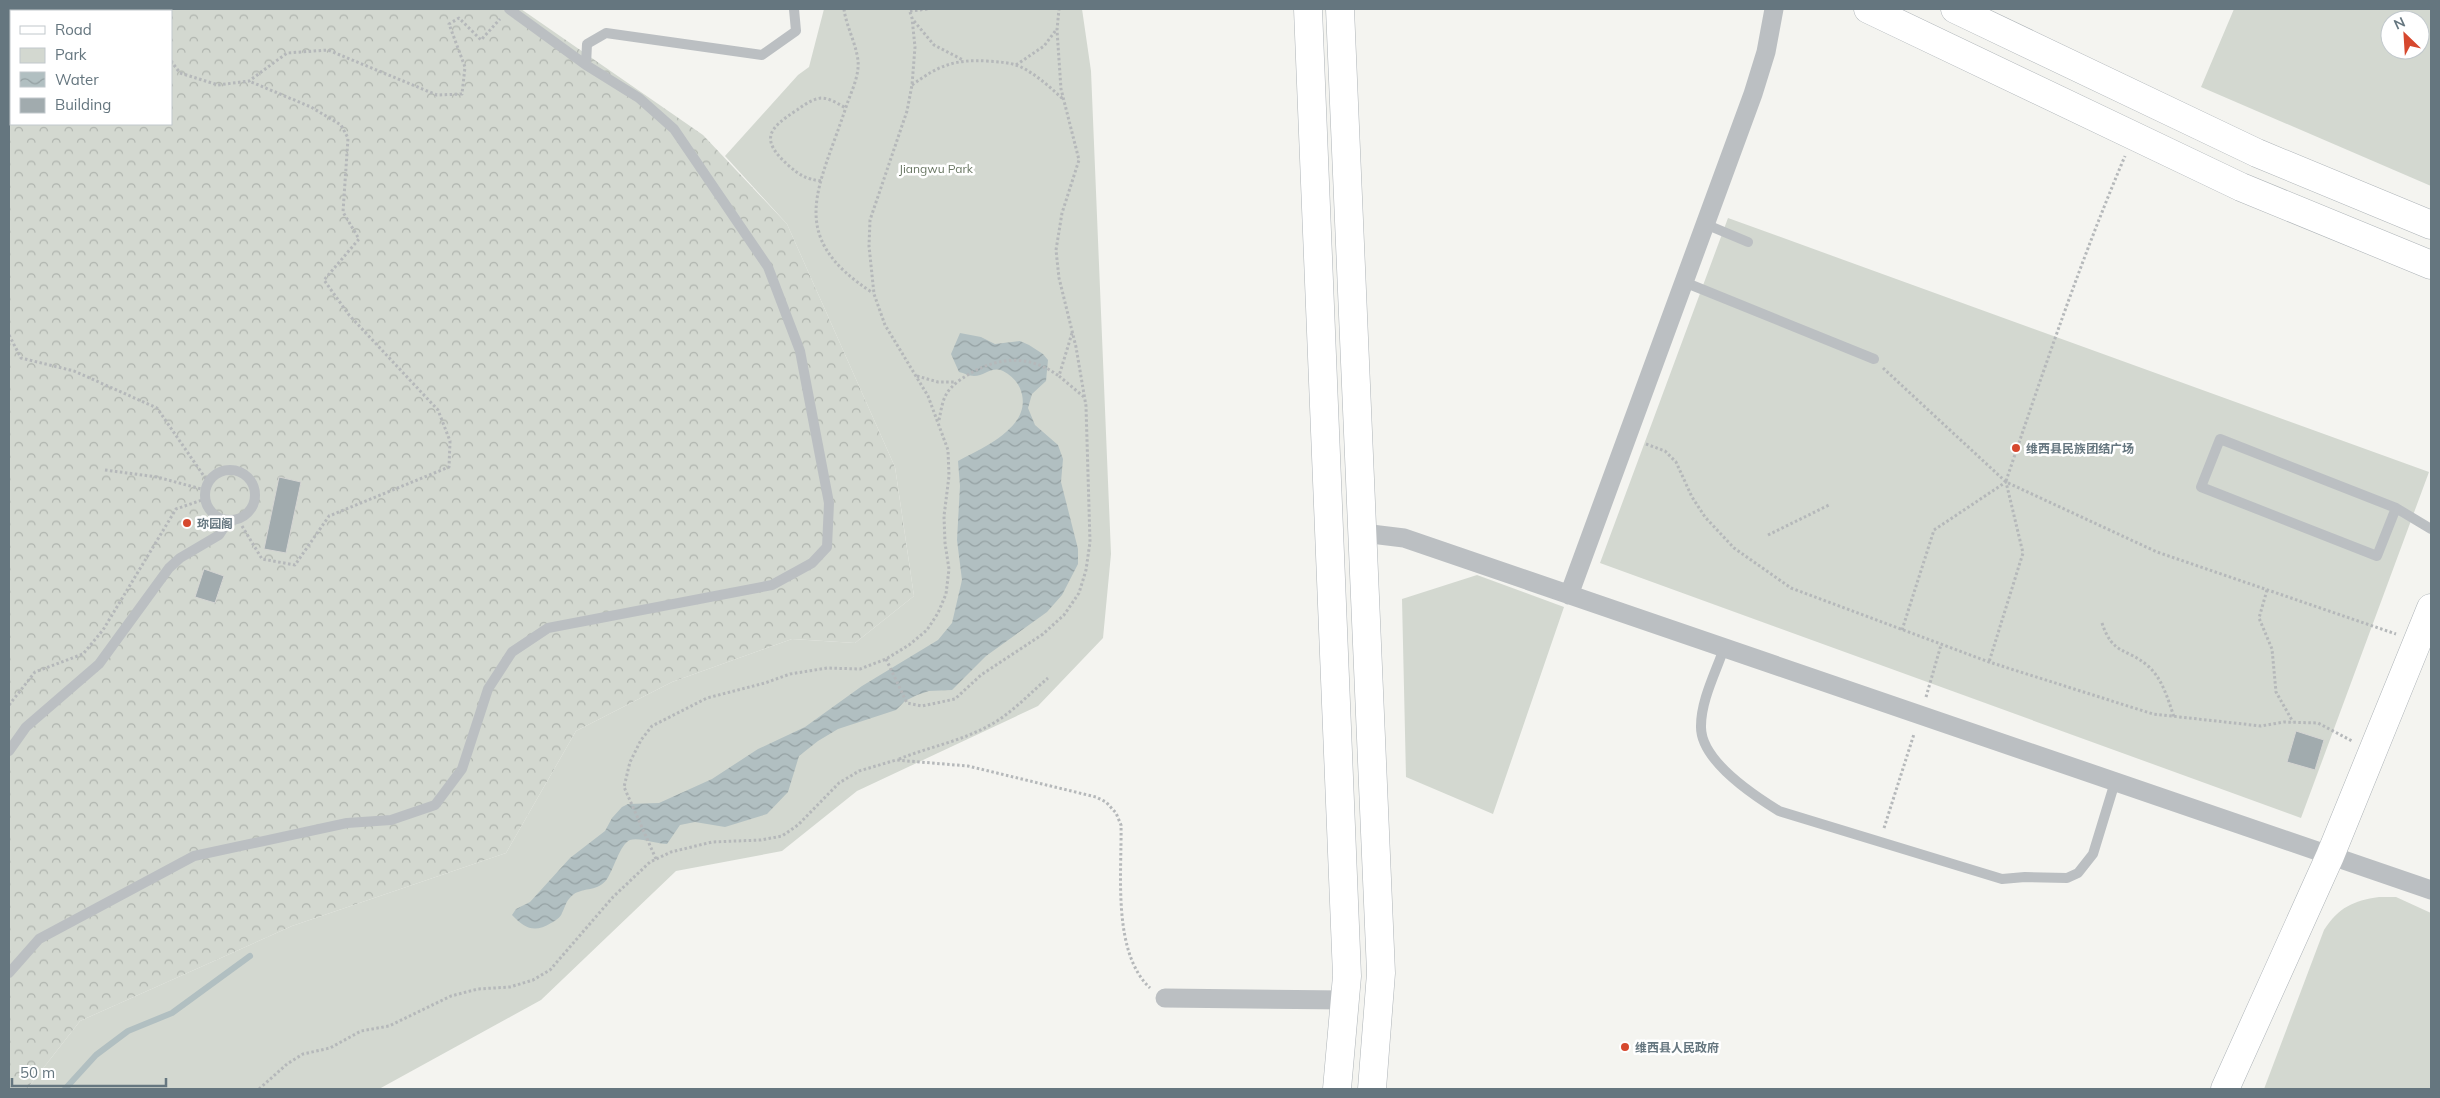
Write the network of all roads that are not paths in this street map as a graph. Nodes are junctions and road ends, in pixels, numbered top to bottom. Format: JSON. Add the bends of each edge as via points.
{"nodes":[{"id":1,"x":509,"y":9,"type":"edge"},
{"id":2,"x":794,"y":9,"type":"edge"},
{"id":3,"x":1308,"y":9,"type":"edge"},
{"id":4,"x":1340,"y":9,"type":"edge"},
{"id":5,"x":1774,"y":9,"type":"edge"},
{"id":6,"x":1868,"y":9,"type":"edge"},
{"id":7,"x":1955,"y":9,"type":"edge"},
{"id":8,"x":586,"y":65,"type":"junction"},
{"id":9,"x":1706,"y":224,"type":"junction"},
{"id":10,"x":2431,"y":225,"type":"edge"},
{"id":11,"x":1748,"y":242,"type":"dead end"},
{"id":12,"x":2431,"y":265,"type":"edge"},
{"id":13,"x":1684,"y":282,"type":"junction"},
{"id":14,"x":1874,"y":359,"type":"road end"},
{"id":15,"x":2396,"y":508,"type":"junction"},
{"id":16,"x":233,"y":520,"type":"junction"},
{"id":17,"x":2431,"y":529,"type":"edge"},
{"id":18,"x":1363,"y":534,"type":"junction"},
{"id":19,"x":1569,"y":595,"type":"junction"},
{"id":20,"x":2431,"y":608,"type":"edge"},
{"id":21,"x":1724,"y":648,"type":"junction"},
{"id":22,"x":9,"y":751,"type":"edge"},
{"id":23,"x":2115,"y":782,"type":"junction"},
{"id":24,"x":2330,"y":856,"type":"junction"},
{"id":25,"x":2431,"y":890,"type":"edge"},
{"id":26,"x":9,"y":973,"type":"edge"},
{"id":27,"x":1165,"y":998,"type":"road end"},
{"id":28,"x":1346,"y":1000,"type":"junction"},
{"id":29,"x":1337,"y":1089,"type":"edge"},
{"id":30,"x":1372,"y":1089,"type":"edge"},
{"id":31,"x":2225,"y":1089,"type":"edge"}],
"edges":[{"from":1,"to":8,"type":"lane"},
{"from":2,"to":8,"type":"lane","via":[[796,30],[762,55],[606,33],[587,44]]},
{"from":3,"to":28,"type":"main road"},
{"from":4,"to":18,"type":"main road"},
{"from":5,"to":9,"type":"street","via":[[1756,86]]},
{"from":6,"to":12,"type":"main road","via":[[2241,187]]},
{"from":7,"to":10,"type":"main road","via":[[2257,153]]},
{"from":8,"to":26,"type":"lane","via":[[639,98],[674,129],[768,267],[800,351],[829,503],[827,547],[812,563],[772,585],[548,628],[512,652],[488,689],[462,769],[435,805],[391,820],[347,823],[194,856],[39,939]]},
{"from":9,"to":11,"type":"lane"},
{"from":9,"to":13,"type":"street"},
{"from":13,"to":14,"type":"lane"},
{"from":13,"to":19,"type":"street"},
{"from":15,"to":15,"type":"lane","via":[[2377,556],[2202,487],[2220,439]]},
{"from":15,"to":17,"type":"lane"},
{"from":16,"to":16,"type":"lane","via":[[213,514],[206,490],[214,476],[230,470],[239,472],[252,483],[255,492],[251,508]]},
{"from":16,"to":22,"type":"lane","via":[[219,535],[169,568],[99,664],[26,727]]},
{"from":18,"to":19,"type":"street","via":[[1404,538]]},
{"from":18,"to":30,"type":"main road","via":[[1381,972]]},
{"from":19,"to":21,"type":"street"},
{"from":20,"to":24,"type":"main road"},
{"from":21,"to":23,"type":"street"},
{"from":21,"to":23,"type":"lane","via":[[1703,706],[1700,726],[1703,740],[1708,752],[1749,793],[1779,811],[2002,879],[2067,878],[2082,869],[2093,854]]},
{"from":23,"to":24,"type":"street"},
{"from":24,"to":25,"type":"street"},
{"from":24,"to":31,"type":"main road"},
{"from":27,"to":28,"type":"street"},
{"from":28,"to":29,"type":"main road"}]}
